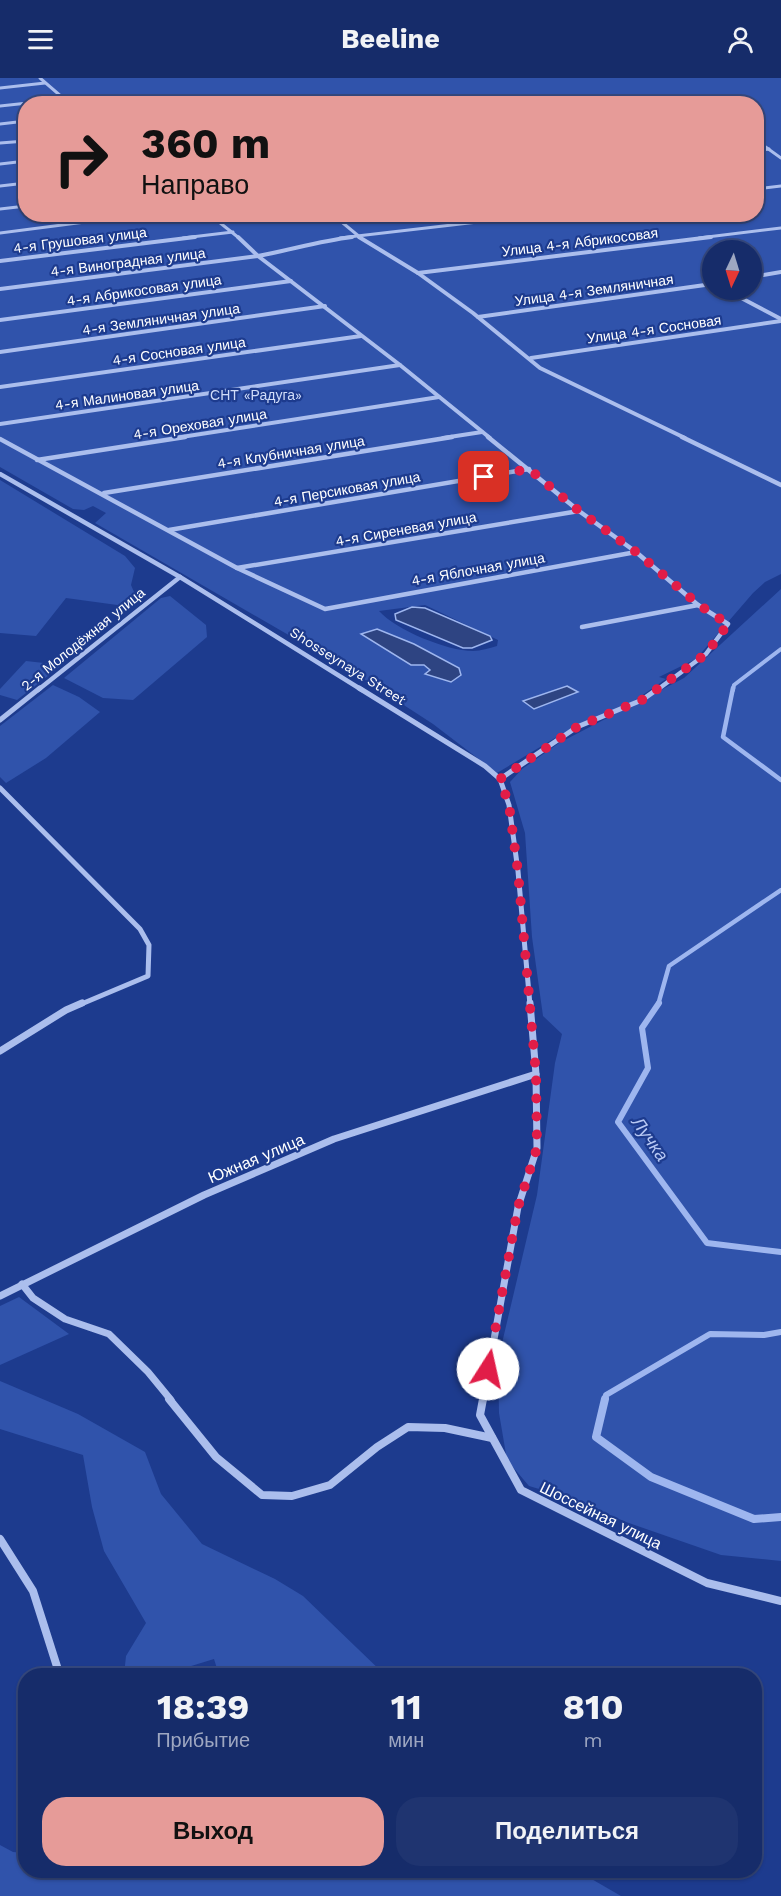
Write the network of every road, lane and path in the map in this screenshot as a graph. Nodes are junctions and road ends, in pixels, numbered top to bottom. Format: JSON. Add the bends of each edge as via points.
{"nodes":[{"id":1,"x":40,"y":78,"type":"edge"},
{"id":2,"x":45,"y":83,"type":"junction"},
{"id":3,"x":0,"y":88,"type":"edge"},
{"id":4,"x":61,"y":96,"type":"edge"},
{"id":5,"x":18,"y":104,"type":"edge"},
{"id":6,"x":0,"y":106,"type":"edge"},
{"id":7,"x":18,"y":122,"type":"edge"},
{"id":8,"x":0,"y":124,"type":"edge"},
{"id":9,"x":18,"y":142,"type":"edge"},
{"id":10,"x":0,"y":143,"type":"edge"},
{"id":11,"x":764,"y":146,"type":"edge"},
{"id":12,"x":769,"y":149,"type":"junction"},
{"id":13,"x":764,"y":150,"type":"edge"},
{"id":14,"x":781,"y":158,"type":"edge"},
{"id":15,"x":18,"y":162,"type":"edge"},
{"id":16,"x":0,"y":164,"type":"edge"},
{"id":17,"x":18,"y":184,"type":"edge"},
{"id":18,"x":0,"y":186,"type":"edge"},
{"id":19,"x":781,"y":186,"type":"edge"},
{"id":20,"x":764,"y":188,"type":"edge"},
{"id":21,"x":18,"y":207,"type":"edge"},
{"id":22,"x":0,"y":209,"type":"edge"},
{"id":23,"x":85,"y":222,"type":"edge"},
{"id":24,"x":220,"y":222,"type":"edge"},
{"id":25,"x":341,"y":222,"type":"edge"},
{"id":26,"x":481,"y":222,"type":"edge"},
{"id":27,"x":781,"y":228,"type":"edge"},
{"id":28,"x":233,"y":232,"type":"junction"},
{"id":29,"x":0,"y":233,"type":"edge"},
{"id":30,"x":359,"y":237,"type":"junction"},
{"id":31,"x":258,"y":256,"type":"junction"},
{"id":32,"x":0,"y":261,"type":"edge"},
{"id":33,"x":781,"y":272,"type":"edge"},
{"id":34,"x":418,"y":273,"type":"junction"},
{"id":35,"x":762,"y":275,"type":"edge"},
{"id":36,"x":291,"y":281,"type":"junction"},
{"id":37,"x":702,"y":285,"type":"edge"},
{"id":38,"x":0,"y":289,"type":"edge"},
{"id":39,"x":744,"y":300,"type":"edge"},
{"id":40,"x":326,"y":306,"type":"junction"},
{"id":41,"x":478,"y":317,"type":"junction"},
{"id":42,"x":0,"y":320,"type":"edge"},
{"id":43,"x":781,"y":320,"type":"edge"},
{"id":44,"x":361,"y":336,"type":"junction"},
{"id":45,"x":0,"y":352,"type":"edge"},
{"id":46,"x":531,"y":358,"type":"junction"},
{"id":47,"x":400,"y":365,"type":"junction"},
{"id":48,"x":0,"y":387,"type":"edge"},
{"id":49,"x":439,"y":398,"type":"junction"},
{"id":50,"x":0,"y":424,"type":"edge"},
{"id":51,"x":482,"y":432,"type":"junction"},
{"id":52,"x":0,"y":439,"type":"edge"},
{"id":53,"x":36,"y":460,"type":"junction"},
{"id":54,"x":529,"y":469,"type":"junction"},
{"id":55,"x":0,"y":474,"type":"edge"},
{"id":56,"x":781,"y":485,"type":"edge"},
{"id":57,"x":102,"y":494,"type":"junction"},
{"id":58,"x":579,"y":511,"type":"junction"},
{"id":59,"x":168,"y":530,"type":"junction"},
{"id":60,"x":636,"y":552,"type":"junction"},
{"id":61,"x":237,"y":568,"type":"junction"},
{"id":62,"x":180,"y":577,"type":"junction"},
{"id":63,"x":699,"y":605,"type":"junction"},
{"id":64,"x":582,"y":627,"type":"dead end"},
{"id":65,"x":0,"y":720,"type":"edge"},
{"id":66,"x":500,"y":779,"type":"junction"},
{"id":67,"x":0,"y":788,"type":"edge"},
{"id":68,"x":0,"y":1051,"type":"edge"},
{"id":69,"x":536,"y":1074,"type":"junction"},
{"id":70,"x":22,"y":1284,"type":"junction"},
{"id":71,"x":0,"y":1296,"type":"edge"},
{"id":72,"x":492,"y":1438,"type":"junction"},
{"id":73,"x":0,"y":1539,"type":"edge"},
{"id":74,"x":781,"y":1600,"type":"edge"},
{"id":75,"x":57,"y":1668,"type":"edge"}],
"edges":[{"from":1,"to":2,"type":"street"},
{"from":2,"to":3,"type":"street"},
{"from":2,"to":4,"type":"street"},
{"from":5,"to":6,"type":"street"},
{"from":7,"to":8,"type":"street"},
{"from":9,"to":10,"type":"street"},
{"from":11,"to":12,"type":"street"},
{"from":12,"to":13,"type":"street"},
{"from":12,"to":14,"type":"street"},
{"from":15,"to":16,"type":"street"},
{"from":17,"to":18,"type":"street"},
{"from":19,"to":20,"type":"street"},
{"from":21,"to":22,"type":"street"},
{"from":23,"to":29,"type":"street"},
{"from":24,"to":28,"type":"street"},
{"from":25,"to":30,"type":"street"},
{"from":26,"to":30,"type":"street","name":"4-я Виноградная улица"},
{"from":27,"to":34,"type":"street","name":"Улица 4-я Абрикосовая"},
{"from":28,"to":31,"type":"street"},
{"from":28,"to":32,"type":"street","name":"4-я Грушовая улица"},
{"from":30,"to":31,"type":"street","name":"4-я Виноградная улица","via":[[316,241]]},
{"from":30,"to":34,"type":"street"},
{"from":31,"to":36,"type":"street"},
{"from":31,"to":38,"type":"street","name":"4-я Виноградная улица"},
{"from":33,"to":35,"type":"street"},
{"from":34,"to":41,"type":"street"},
{"from":36,"to":40,"type":"street"},
{"from":36,"to":42,"type":"street","name":"4-я Абрикосовая улица"},
{"from":37,"to":41,"type":"street","name":"Улица 4-я Земляничная"},
{"from":39,"to":43,"type":"street","name":"Улица 4-я Сосновая"},
{"from":40,"to":44,"type":"street"},
{"from":40,"to":45,"type":"street","name":"4-я Земляничная улица"},
{"from":41,"to":46,"type":"street"},
{"from":43,"to":46,"type":"street","name":"Улица 4-я Сосновая"},
{"from":44,"to":47,"type":"street"},
{"from":44,"to":48,"type":"street","name":"4-я Сосновая улица"},
{"from":46,"to":56,"type":"street","via":[[555,376]]},
{"from":47,"to":49,"type":"street"},
{"from":47,"to":50,"type":"street","name":"4-я Малиновая улица"},
{"from":49,"to":51,"type":"street"},
{"from":49,"to":53,"type":"street","name":"4-я Ореховая улица"},
{"from":51,"to":54,"type":"street"},
{"from":51,"to":57,"type":"street","name":"4-я Клубничная улица"},
{"from":52,"to":53,"type":"street"},
{"from":53,"to":57,"type":"street"},
{"from":54,"to":58,"type":"street"},
{"from":54,"to":59,"type":"street","name":"4-я Персиковая улица"},
{"from":55,"to":62,"type":"street","name":"Shosseynaya Street"},
{"from":57,"to":59,"type":"street"},
{"from":58,"to":60,"type":"street"},
{"from":58,"to":61,"type":"street","name":"4-я Сиреневая улица"},
{"from":59,"to":61,"type":"street"},
{"from":60,"to":61,"type":"street","name":"4-я Яблочная улица","via":[[325,609]]},
{"from":60,"to":63,"type":"street"},
{"from":62,"to":65,"type":"street","name":"2-я Молодёжная улица"},
{"from":62,"to":66,"type":"street","name":"Shosseynaya Street","via":[[475,759]]},
{"from":63,"to":64,"type":"street"},
{"from":63,"to":66,"type":"street","via":[[728,624],[706,654],[642,700],[577,727]]},
{"from":66,"to":69,"type":"street","name":"Шоссейная улица","via":[[509,805],[518,872]]},
{"from":67,"to":68,"type":"street","via":[[140,929],[150,945],[148,976],[66,1010]]},
{"from":69,"to":70,"type":"street","name":"Южная улица","via":[[334,1139],[204,1195]]},
{"from":69,"to":72,"type":"street","name":"Шоссейная улица","via":[[537,1148],[518,1207],[480,1415]]},
{"from":70,"to":71,"type":"street","name":"Южная улица"},
{"from":70,"to":72,"type":"street","via":[[33,1298],[65,1319],[109,1334],[148,1372],[216,1457],[262,1495],[292,1496],[330,1485],[408,1427],[445,1428]]},
{"from":72,"to":74,"type":"street","name":"Шоссейная улица","via":[[521,1490],[707,1583]]},
{"from":73,"to":75,"type":"street","via":[[33,1592]]}]}
